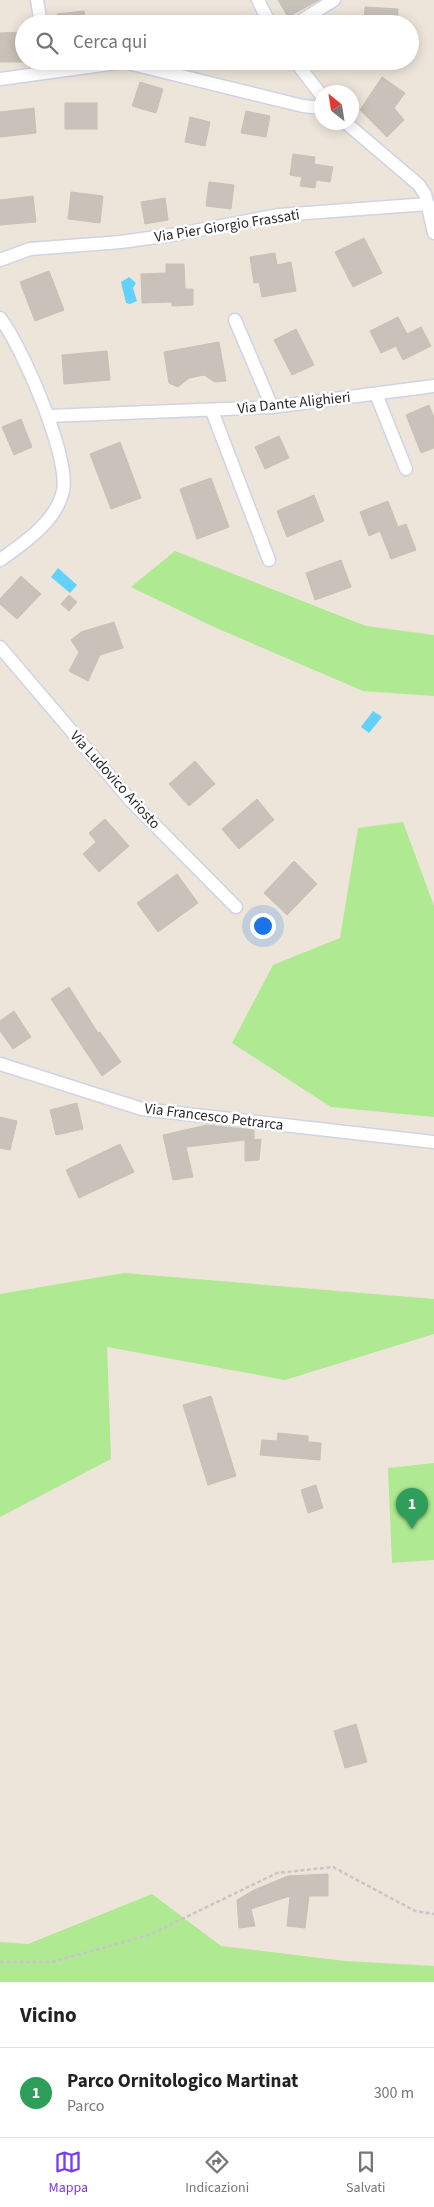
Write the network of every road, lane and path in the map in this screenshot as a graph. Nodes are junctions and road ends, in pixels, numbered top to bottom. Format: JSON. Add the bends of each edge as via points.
{"nodes":[{"id":1,"x":37,"y":0,"type":"edge"},
{"id":2,"x":258,"y":0,"type":"edge"},
{"id":3,"x":334,"y":0,"type":"edge"},
{"id":4,"x":40,"y":15,"type":"edge"},
{"id":5,"x":266,"y":15,"type":"edge"},
{"id":6,"x":310,"y":15,"type":"edge"},
{"id":7,"x":35,"y":70,"type":"edge"},
{"id":8,"x":157,"y":70,"type":"edge"},
{"id":9,"x":302,"y":70,"type":"edge"},
{"id":10,"x":0,"y":79,"type":"edge"},
{"id":11,"x":314,"y":86,"type":"edge"},
{"id":12,"x":314,"y":107,"type":"edge"},
{"id":13,"x":354,"y":130,"type":"edge"},
{"id":14,"x":428,"y":204,"type":"junction"},
{"id":15,"x":434,"y":233,"type":"edge"},
{"id":16,"x":0,"y":260,"type":"edge"},
{"id":17,"x":0,"y":318,"type":"edge"},
{"id":18,"x":235,"y":320,"type":"dead end"},
{"id":19,"x":434,"y":386,"type":"edge"},
{"id":20,"x":376,"y":394,"type":"junction"},
{"id":21,"x":272,"y":407,"type":"junction"},
{"id":22,"x":212,"y":411,"type":"junction"},
{"id":23,"x":48,"y":416,"type":"junction"},
{"id":24,"x":406,"y":469,"type":"dead end"},
{"id":25,"x":0,"y":560,"type":"edge"},
{"id":26,"x":269,"y":560,"type":"dead end"},
{"id":27,"x":0,"y":647,"type":"edge"},
{"id":28,"x":236,"y":907,"type":"dead end"},
{"id":29,"x":0,"y":1064,"type":"edge"},
{"id":30,"x":434,"y":1142,"type":"edge"},
{"id":31,"x":434,"y":1914,"type":"edge"},
{"id":32,"x":0,"y":1962,"type":"edge"}],
"edges":[{"from":1,"to":4,"type":"street"},
{"from":2,"to":5,"type":"street"},
{"from":3,"to":6,"type":"street"},
{"from":7,"to":10,"type":"street"},
{"from":8,"to":12,"type":"street"},
{"from":9,"to":11,"type":"street"},
{"from":13,"to":14,"type":"street","via":[[419,185]]},
{"from":14,"to":15,"type":"street"},
{"from":14,"to":16,"type":"street","name":"Via Pier Giorgio Frassati","via":[[279,215],[169,235],[30,249]]},
{"from":17,"to":23,"type":"street","via":[[14,340]]},
{"from":18,"to":21,"type":"street"},
{"from":19,"to":20,"type":"street","name":"Via Dante Alighieri"},
{"from":20,"to":21,"type":"street","name":"Via Dante Alighieri"},
{"from":20,"to":24,"type":"street"},
{"from":21,"to":22,"type":"street","name":"Via Dante Alighieri"},
{"from":22,"to":23,"type":"street","name":"Via Dante Alighieri"},
{"from":22,"to":26,"type":"street","name":"Via Dante Alighieri"},
{"from":23,"to":25,"type":"street","via":[[63,474],[62,491],[53,514],[31,537]]},
{"from":27,"to":28,"type":"street","name":"Via Ludovico Ariosto","via":[[131,801]]},
{"from":29,"to":30,"type":"street","name":"Via Francesco Petrarca","via":[[142,1109]]},
{"from":31,"to":32,"type":"path","via":[[416,1911],[332,1867],[277,1873],[149,1935],[52,1962]]}]}
